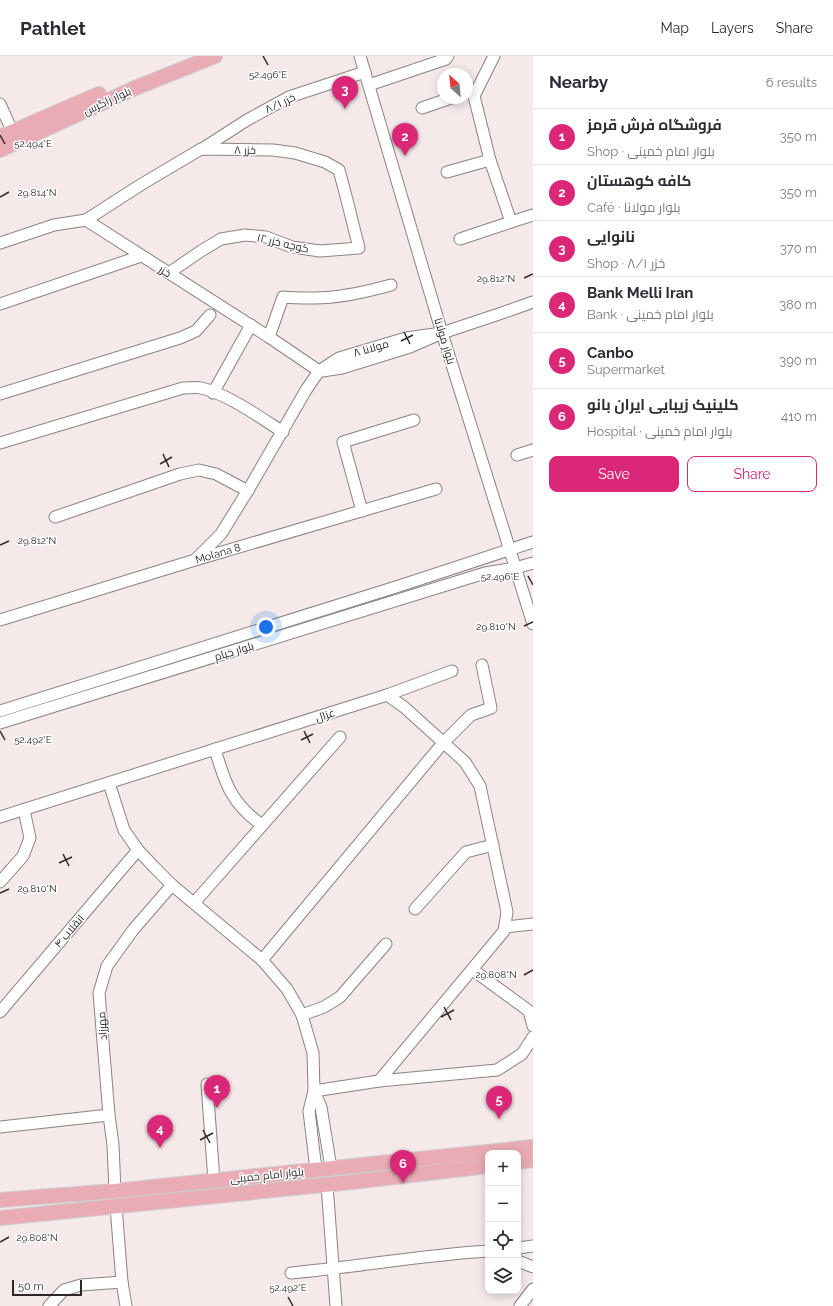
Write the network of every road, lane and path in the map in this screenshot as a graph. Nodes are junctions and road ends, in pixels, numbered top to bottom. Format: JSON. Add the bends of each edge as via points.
{"nodes":[{"id":1,"x":192,"y":56,"type":"edge"},
{"id":2,"x":215,"y":56,"type":"edge"},
{"id":3,"x":360,"y":56,"type":"edge"},
{"id":4,"x":448,"y":56,"type":"edge"},
{"id":5,"x":494,"y":56,"type":"edge"},
{"id":6,"x":365,"y":72,"type":"junction"},
{"id":7,"x":369,"y":85,"type":"junction"},
{"id":8,"x":473,"y":91,"type":"edge"},
{"id":9,"x":437,"y":103,"type":"edge"},
{"id":10,"x":0,"y":104,"type":"edge"},
{"id":11,"x":472,"y":104,"type":"edge"},
{"id":12,"x":422,"y":108,"type":"dead end"},
{"id":13,"x":6,"y":134,"type":"edge"},
{"id":14,"x":201,"y":149,"type":"junction"},
{"id":15,"x":0,"y":150,"type":"edge"},
{"id":16,"x":490,"y":160,"type":"junction"},
{"id":17,"x":447,"y":172,"type":"dead end"},
{"id":18,"x":533,"y":215,"type":"edge"},
{"id":19,"x":86,"y":220,"type":"junction"},
{"id":20,"x":511,"y":222,"type":"junction"},
{"id":21,"x":460,"y":239,"type":"dead end"},
{"id":22,"x":0,"y":243,"type":"edge"},
{"id":23,"x":359,"y":248,"type":"joint"},
{"id":24,"x":141,"y":256,"type":"junction"},
{"id":25,"x":169,"y":273,"type":"junction"},
{"id":26,"x":391,"y":285,"type":"dead end"},
{"id":27,"x":533,"y":302,"type":"edge"},
{"id":28,"x":0,"y":304,"type":"edge"},
{"id":29,"x":210,"y":315,"type":"dead end"},
{"id":30,"x":251,"y":325,"type":"junction"},
{"id":31,"x":442,"y":332,"type":"junction"},
{"id":32,"x":269,"y":337,"type":"junction"},
{"id":33,"x":319,"y":371,"type":"junction"},
{"id":34,"x":213,"y":393,"type":"junction"},
{"id":35,"x":0,"y":394,"type":"edge"},
{"id":36,"x":414,"y":420,"type":"dead end"},
{"id":37,"x":283,"y":432,"type":"junction"},
{"id":38,"x":0,"y":443,"type":"edge"},
{"id":39,"x":533,"y":450,"type":"edge"},
{"id":40,"x":517,"y":455,"type":"dead end"},
{"id":41,"x":436,"y":489,"type":"dead end"},
{"id":42,"x":248,"y":491,"type":"junction"},
{"id":43,"x":362,"y":511,"type":"junction"},
{"id":44,"x":55,"y":516,"type":"dead end"},
{"id":45,"x":533,"y":542,"type":"edge"},
{"id":46,"x":510,"y":551,"type":"junction"},
{"id":47,"x":195,"y":560,"type":"junction"},
{"id":48,"x":533,"y":563,"type":"edge"},
{"id":49,"x":516,"y":568,"type":"junction"},
{"id":50,"x":0,"y":620,"type":"edge"},
{"id":51,"x":533,"y":624,"type":"edge"},
{"id":52,"x":482,"y":665,"type":"dead end"},
{"id":53,"x":452,"y":671,"type":"dead end"},
{"id":54,"x":386,"y":695,"type":"junction"},
{"id":55,"x":0,"y":711,"type":"edge"},
{"id":56,"x":0,"y":723,"type":"edge"},
{"id":57,"x":340,"y":737,"type":"dead end"},
{"id":58,"x":443,"y":743,"type":"junction"},
{"id":59,"x":215,"y":749,"type":"junction"},
{"id":60,"x":109,"y":783,"type":"junction"},
{"id":61,"x":24,"y":810,"type":"junction"},
{"id":62,"x":0,"y":817,"type":"edge"},
{"id":63,"x":262,"y":825,"type":"junction"},
{"id":64,"x":493,"y":845,"type":"junction"},
{"id":65,"x":138,"y":850,"type":"junction"},
{"id":66,"x":0,"y":882,"type":"edge"},
{"id":67,"x":172,"y":885,"type":"junction"},
{"id":68,"x":194,"y":903,"type":"junction"},
{"id":69,"x":415,"y":909,"type":"dead end"},
{"id":70,"x":533,"y":924,"type":"edge"},
{"id":71,"x":505,"y":927,"type":"junction"},
{"id":72,"x":386,"y":944,"type":"dead end"},
{"id":73,"x":262,"y":960,"type":"junction"},
{"id":74,"x":473,"y":970,"type":"junction"},
{"id":75,"x":0,"y":1012,"type":"edge"},
{"id":76,"x":302,"y":1015,"type":"junction"},
{"id":77,"x":533,"y":1026,"type":"edge"},
{"id":78,"x":533,"y":1037,"type":"edge"},
{"id":79,"x":379,"y":1081,"type":"junction"},
{"id":80,"x":207,"y":1084,"type":"dead end"},
{"id":81,"x":314,"y":1091,"type":"junction"},
{"id":82,"x":109,"y":1116,"type":"junction"},
{"id":83,"x":0,"y":1127,"type":"edge"},
{"id":84,"x":533,"y":1147,"type":"edge"},
{"id":85,"x":533,"y":1160,"type":"edge"},
{"id":86,"x":521,"y":1162,"type":"edge"},
{"id":87,"x":485,"y":1166,"type":"edge"},
{"id":88,"x":331,"y":1168,"type":"junction"},
{"id":89,"x":316,"y":1170,"type":"junction"},
{"id":90,"x":214,"y":1181,"type":"junction"},
{"id":91,"x":327,"y":1185,"type":"junction"},
{"id":92,"x":116,"y":1191,"type":"junction"},
{"id":93,"x":0,"y":1200,"type":"edge"},
{"id":94,"x":116,"y":1206,"type":"junction"},
{"id":95,"x":0,"y":1218,"type":"edge"},
{"id":96,"x":533,"y":1246,"type":"edge"},
{"id":97,"x":521,"y":1248,"type":"edge"},
{"id":98,"x":485,"y":1251,"type":"edge"},
{"id":99,"x":521,"y":1262,"type":"edge"},
{"id":100,"x":533,"y":1267,"type":"edge"},
{"id":101,"x":334,"y":1269,"type":"junction"},
{"id":102,"x":291,"y":1273,"type":"dead end"},
{"id":103,"x":122,"y":1282,"type":"junction"},
{"id":104,"x":533,"y":1289,"type":"edge"},
{"id":105,"x":49,"y":1306,"type":"edge"},
{"id":106,"x":126,"y":1306,"type":"edge"},
{"id":107,"x":336,"y":1306,"type":"edge"},
{"id":108,"x":520,"y":1306,"type":"edge"}],
"edges":[{"from":1,"to":13,"type":"main road","name":"بلوار زاگرس"},
{"from":2,"to":15,"type":"main road","name":"بلوار زاگرس","via":[[135,88]]},
{"from":3,"to":6,"type":"street","name":"بلوار مولانا"},
{"from":4,"to":7,"type":"street","via":[[446,59]]},
{"from":5,"to":8,"type":"street"},
{"from":6,"to":7,"type":"street","name":"بلوار مولانا"},
{"from":6,"to":14,"type":"street","name":"خزر ۸/۱","via":[[289,97]]},
{"from":7,"to":31,"type":"street","name":"بلوار مولانا"},
{"from":9,"to":12,"type":"street"},
{"from":10,"to":13,"type":"street"},
{"from":11,"to":16,"type":"street"},
{"from":14,"to":19,"type":"street"},
{"from":14,"to":23,"type":"street","name":"خزر ۸","via":[[273,150],[325,162],[339,170]]},
{"from":16,"to":17,"type":"street"},
{"from":16,"to":20,"type":"street"},
{"from":18,"to":20,"type":"street"},
{"from":19,"to":22,"type":"street","via":[[54,225]]},
{"from":19,"to":24,"type":"street","name":"خزر"},
{"from":20,"to":21,"type":"street"},
{"from":23,"to":25,"type":"street","name":"کوچه خزر ۱۲","via":[[320,250],[292,247],[266,237],[245,235],[221,240]]},
{"from":24,"to":25,"type":"street","name":"خزر"},
{"from":24,"to":28,"type":"street"},
{"from":25,"to":30,"type":"street","name":"خزر"},
{"from":26,"to":32,"type":"street","via":[[337,297],[283,297]]},
{"from":27,"to":31,"type":"street","name":"مولانا ۸"},
{"from":29,"to":35,"type":"street","via":[[196,331],[185,336]]},
{"from":30,"to":32,"type":"street","name":"خزر"},
{"from":30,"to":34,"type":"street"},
{"from":31,"to":33,"type":"street","name":"مولانا ۸","via":[[403,349],[342,368]]},
{"from":31,"to":46,"type":"street","name":"بلوار مولانا"},
{"from":32,"to":33,"type":"street","name":"خزر"},
{"from":33,"to":37,"type":"street"},
{"from":34,"to":37,"type":"street","via":[[245,408]]},
{"from":34,"to":38,"type":"street","via":[[201,388],[183,388]]},
{"from":36,"to":43,"type":"street","via":[[343,442]]},
{"from":37,"to":42,"type":"street"},
{"from":39,"to":40,"type":"street"},
{"from":41,"to":43,"type":"street","name":"Molana 8"},
{"from":42,"to":44,"type":"street","via":[[216,474],[199,470]]},
{"from":42,"to":47,"type":"street","via":[[221,534]]},
{"from":43,"to":47,"type":"street","name":"Molana 8"},
{"from":45,"to":46,"type":"street","name":"بلوار خیام"},
{"from":46,"to":49,"type":"street","name":"بلوار مولانا"},
{"from":46,"to":55,"type":"street","name":"بلوار خیام"},
{"from":47,"to":50,"type":"street","name":"Molana 8"},
{"from":48,"to":49,"type":"street","name":"بلوار خیام"},
{"from":49,"to":51,"type":"street","name":"بلوار مولانا"},
{"from":49,"to":56,"type":"street","name":"بلوار خیام","via":[[485,573]]},
{"from":52,"to":58,"type":"street","via":[[491,708],[471,715]]},
{"from":53,"to":54,"type":"street","name":"غزال"},
{"from":54,"to":58,"type":"street","via":[[404,707]]},
{"from":54,"to":59,"type":"street","name":"غزال"},
{"from":57,"to":63,"type":"street"},
{"from":58,"to":64,"type":"street","via":[[465,762],[480,786]]},
{"from":58,"to":73,"type":"street"},
{"from":59,"to":60,"type":"street","name":"غزال"},
{"from":59,"to":63,"type":"street","via":[[233,798],[248,816]]},
{"from":60,"to":61,"type":"street","name":"غزال"},
{"from":60,"to":65,"type":"street","via":[[124,830]]},
{"from":61,"to":62,"type":"street","name":"غزال"},
{"from":61,"to":66,"type":"street","via":[[30,838],[23,856]]},
{"from":63,"to":68,"type":"street"},
{"from":64,"to":69,"type":"street","via":[[466,852]]},
{"from":64,"to":71,"type":"street","via":[[507,912]]},
{"from":65,"to":67,"type":"street"},
{"from":65,"to":75,"type":"street","name":"انقلاب ۴"},
{"from":67,"to":68,"type":"street"},
{"from":67,"to":82,"type":"street","name":"مهرزاد","via":[[133,930],[107,966],[99,993]]},
{"from":68,"to":73,"type":"street"},
{"from":70,"to":71,"type":"street"},
{"from":71,"to":74,"type":"street","via":[[504,932]]},
{"from":72,"to":76,"type":"street","via":[[340,997],[324,1007]]},
{"from":73,"to":76,"type":"street","via":[[287,989]]},
{"from":74,"to":77,"type":"street","via":[[529,1011]]},
{"from":74,"to":79,"type":"street"},
{"from":76,"to":81,"type":"street","via":[[313,1053]]},
{"from":78,"to":79,"type":"street","via":[[522,1054],[497,1070]]},
{"from":79,"to":81,"type":"street"},
{"from":80,"to":90,"type":"street"},
{"from":81,"to":88,"type":"street","via":[[321,1107]]},
{"from":81,"to":89,"type":"street","via":[[309,1111]]},
{"from":82,"to":83,"type":"street"},
{"from":82,"to":92,"type":"street","name":"مهرزاد"},
{"from":84,"to":88,"type":"main road","name":"بلوار امام خمینی"},
{"from":85,"to":86,"type":"main road"},
{"from":87,"to":91,"type":"main road","name":"بلوار امام خمینی"},
{"from":88,"to":89,"type":"main road","name":"بلوار امام خمینی"},
{"from":89,"to":90,"type":"main road","name":"بلوار امام خمینی"},
{"from":90,"to":92,"type":"main road","name":"بلوار امام خمینی"},
{"from":91,"to":94,"type":"main road","name":"بلوار امام خمینی"},
{"from":91,"to":101,"type":"street"},
{"from":92,"to":93,"type":"main road","name":"بلوار امام خمینی"},
{"from":92,"to":94,"type":"main road"},
{"from":94,"to":95,"type":"main road","name":"بلوار امام خمینی"},
{"from":94,"to":103,"type":"street"},
{"from":96,"to":97,"type":"street"},
{"from":98,"to":101,"type":"street"},
{"from":99,"to":100,"type":"street"},
{"from":101,"to":102,"type":"street"},
{"from":101,"to":107,"type":"street"},
{"from":103,"to":105,"type":"street","via":[[81,1285],[64,1290]]},
{"from":103,"to":106,"type":"street"},
{"from":104,"to":108,"type":"street"}]}
